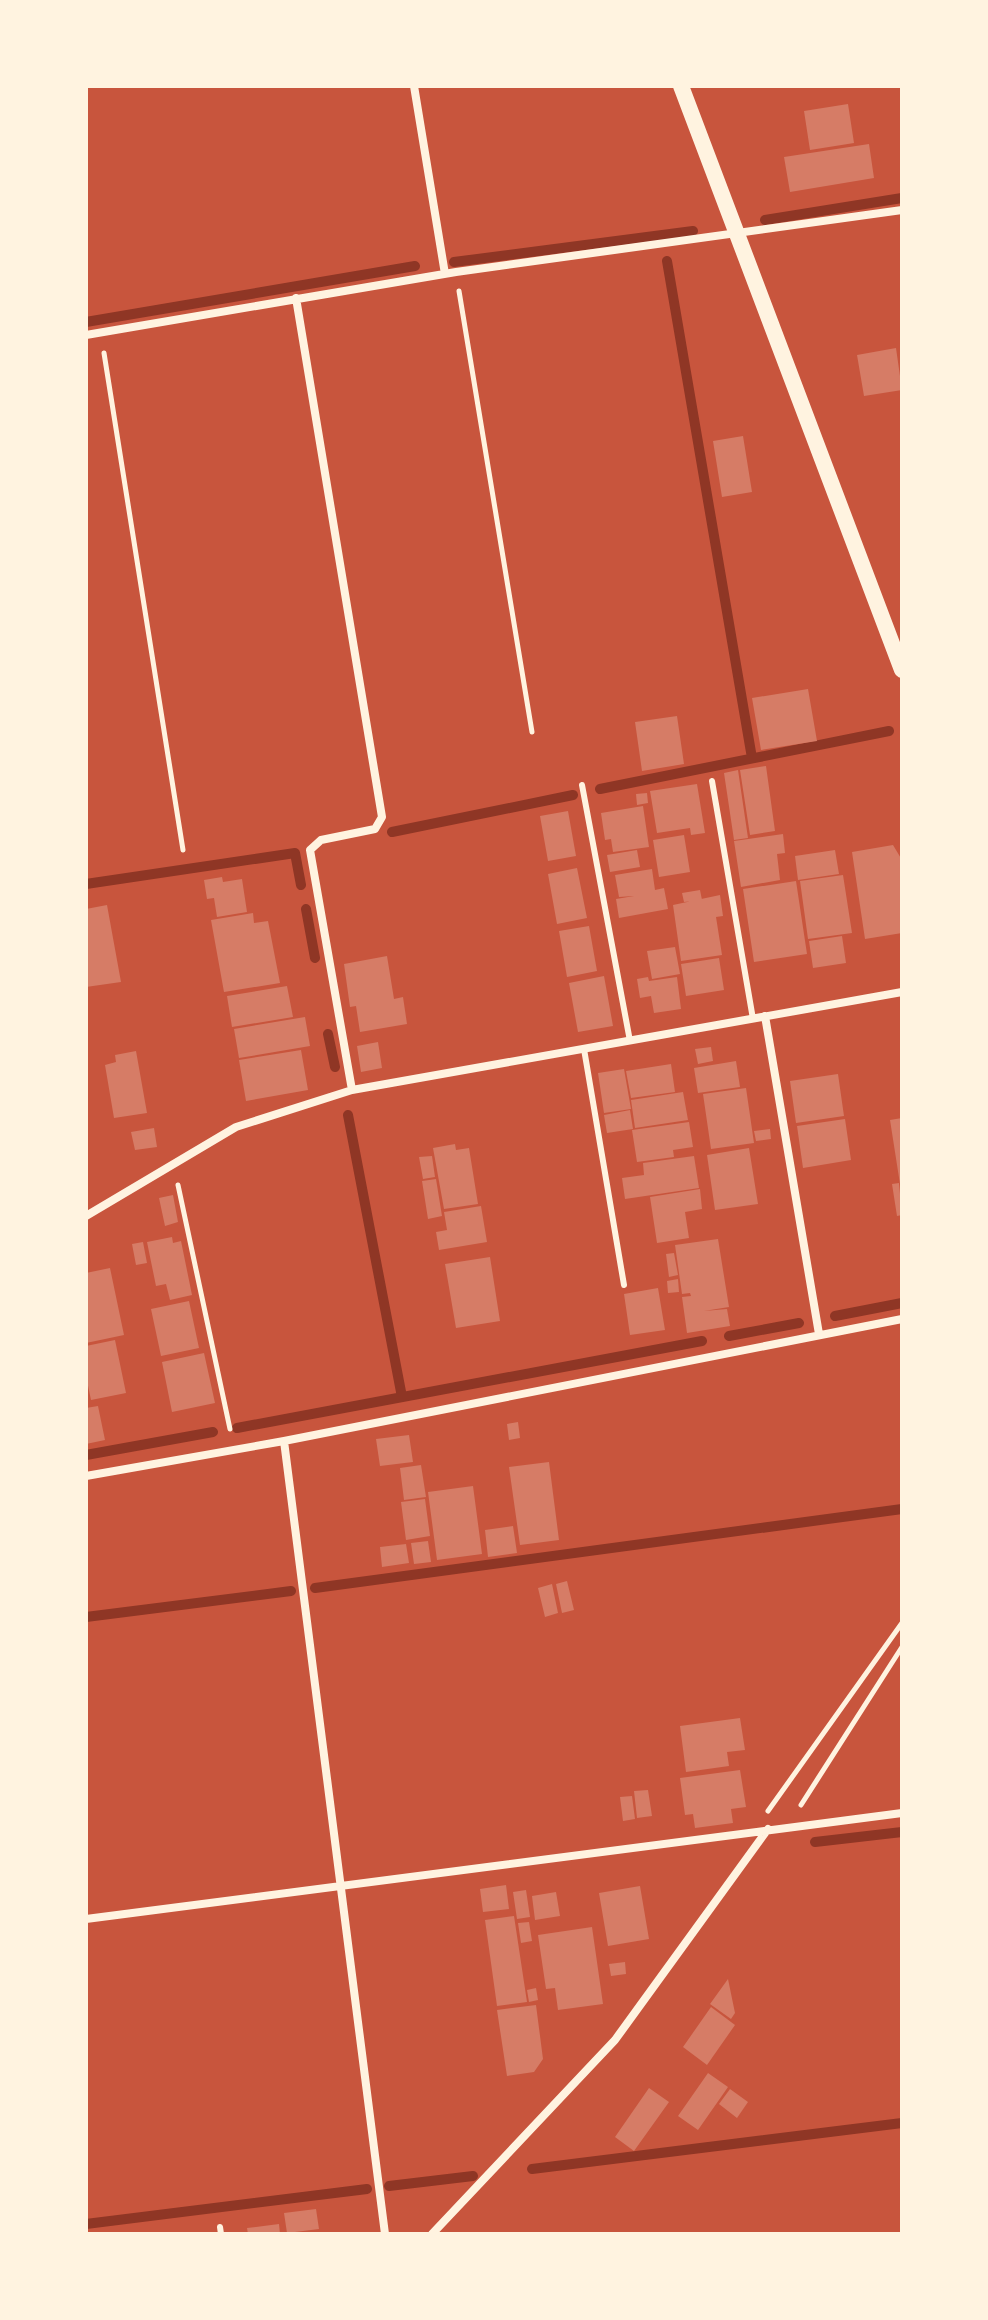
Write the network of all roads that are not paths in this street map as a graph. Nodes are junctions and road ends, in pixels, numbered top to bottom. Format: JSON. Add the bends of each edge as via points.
{"nodes":[{"id":1,"x":414,"y":86,"type":"edge"},
{"id":2,"x":681,"y":86,"type":"edge"},
{"id":3,"x":902,"y":210,"type":"edge"},
{"id":4,"x":737,"y":235,"type":"junction"},
{"id":5,"x":445,"y":274,"type":"junction"},
{"id":6,"x":296,"y":298,"type":"junction"},
{"id":7,"x":86,"y":335,"type":"edge"},
{"id":8,"x":902,"y":670,"type":"edge"},
{"id":9,"x":712,"y":781,"type":"dead end"},
{"id":10,"x":582,"y":785,"type":"dead end"},
{"id":11,"x":902,"y":992,"type":"edge"},
{"id":12,"x":765,"y":1016,"type":"junction"},
{"id":13,"x":753,"y":1019,"type":"junction"},
{"id":14,"x":630,"y":1041,"type":"junction"},
{"id":15,"x":584,"y":1049,"type":"junction"},
{"id":16,"x":352,"y":1090,"type":"junction"},
{"id":17,"x":86,"y":1216,"type":"edge"},
{"id":18,"x":624,"y":1285,"type":"dead end"},
{"id":19,"x":902,"y":1319,"type":"edge"},
{"id":20,"x":819,"y":1334,"type":"junction"},
{"id":21,"x":284,"y":1441,"type":"junction"},
{"id":22,"x":86,"y":1476,"type":"edge"},
{"id":23,"x":902,"y":1813,"type":"edge"},
{"id":24,"x":768,"y":1829,"type":"junction"},
{"id":25,"x":342,"y":1887,"type":"junction"},
{"id":26,"x":86,"y":1919,"type":"edge"},
{"id":27,"x":385,"y":2234,"type":"edge"},
{"id":28,"x":432,"y":2234,"type":"edge"}],
"edges":[{"from":1,"to":5,"type":"street"},
{"from":2,"to":4,"type":"main road"},
{"from":3,"to":4,"type":"street"},
{"from":4,"to":5,"type":"street"},
{"from":4,"to":8,"type":"main road"},
{"from":5,"to":6,"type":"street"},
{"from":6,"to":7,"type":"street"},
{"from":6,"to":16,"type":"street","via":[[382,817],[375,829],[321,840],[310,850]]},
{"from":9,"to":13,"type":"lane"},
{"from":10,"to":14,"type":"lane"},
{"from":11,"to":12,"type":"street"},
{"from":12,"to":13,"type":"street"},
{"from":12,"to":20,"type":"street"},
{"from":13,"to":14,"type":"street"},
{"from":14,"to":15,"type":"street"},
{"from":15,"to":16,"type":"street"},
{"from":15,"to":18,"type":"lane"},
{"from":16,"to":17,"type":"street","via":[[236,1127]]},
{"from":19,"to":20,"type":"street"},
{"from":20,"to":21,"type":"street"},
{"from":21,"to":22,"type":"street"},
{"from":21,"to":25,"type":"street"},
{"from":23,"to":24,"type":"street"},
{"from":24,"to":25,"type":"street"},
{"from":24,"to":28,"type":"street","via":[[615,2040]]},
{"from":25,"to":26,"type":"street"},
{"from":25,"to":27,"type":"street"}]}
